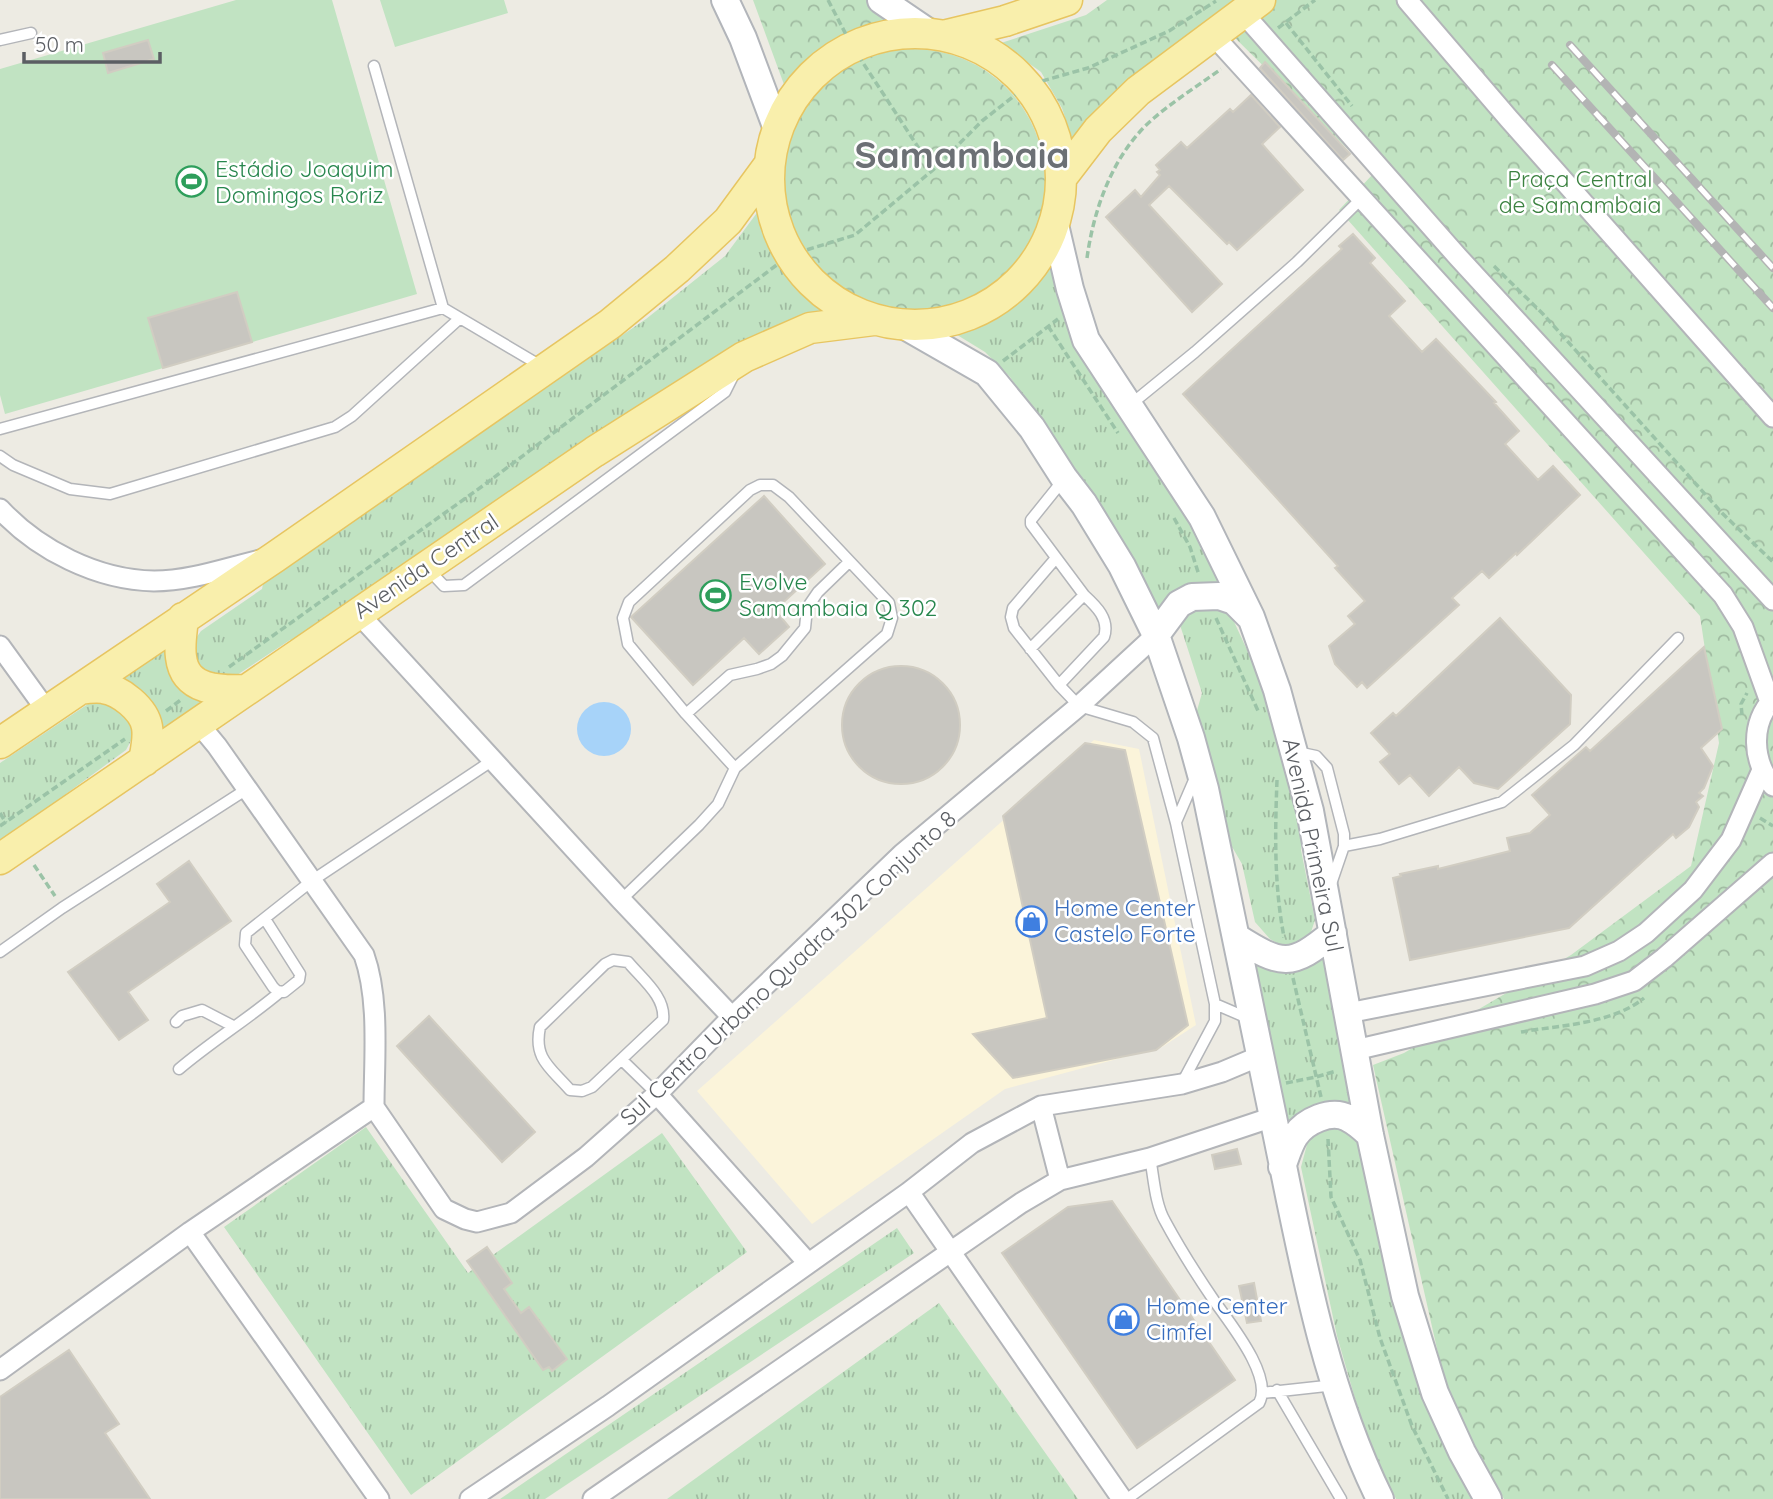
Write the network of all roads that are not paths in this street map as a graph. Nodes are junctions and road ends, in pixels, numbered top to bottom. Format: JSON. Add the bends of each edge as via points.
{"nodes":[{"id":1,"x":724,"y":0,"type":"edge"},
{"id":2,"x":881,"y":0,"type":"edge"},
{"id":3,"x":1067,"y":0,"type":"edge"},
{"id":4,"x":1407,"y":0,"type":"edge"},
{"id":5,"x":1240,"y":4,"type":"edge"},
{"id":6,"x":31,"y":33,"type":"dead end"},
{"id":7,"x":937,"y":34,"type":"junction"},
{"id":8,"x":1213,"y":35,"type":"junction"},
{"id":9,"x":0,"y":40,"type":"edge"},
{"id":10,"x":374,"y":66,"type":"dead end"},
{"id":11,"x":777,"y":130,"type":"junction"},
{"id":12,"x":769,"y":165,"type":"junction"},
{"id":13,"x":1062,"y":177,"type":"junction"},
{"id":14,"x":1362,"y":198,"type":"junction"},
{"id":15,"x":1055,"y":225,"type":"junction"},
{"id":16,"x":443,"y":308,"type":"junction"},
{"id":17,"x":459,"y":319,"type":"junction"},
{"id":18,"x":874,"y":320,"type":"junction"},
{"id":19,"x":905,"y":326,"type":"junction"},
{"id":20,"x":545,"y":368,"type":"junction"},
{"id":21,"x":1128,"y":406,"type":"junction"},
{"id":22,"x":1773,"y":417,"type":"edge"},
{"id":23,"x":0,"y":429,"type":"edge"},
{"id":24,"x":0,"y":458,"type":"edge"},
{"id":25,"x":1064,"y":478,"type":"junction"},
{"id":26,"x":0,"y":509,"type":"edge"},
{"id":27,"x":275,"y":556,"type":"junction"},
{"id":28,"x":1056,"y":558,"type":"junction"},
{"id":29,"x":849,"y":562,"type":"junction"},
{"id":30,"x":1084,"y":594,"type":"junction"},
{"id":31,"x":1773,"y":600,"type":"edge"},
{"id":32,"x":358,"y":613,"type":"junction"},
{"id":33,"x":1251,"y":617,"type":"junction"},
{"id":34,"x":183,"y":618,"type":"junction"},
{"id":35,"x":1156,"y":635,"type":"junction"},
{"id":36,"x":1678,"y":638,"type":"dead end"},
{"id":37,"x":0,"y":646,"type":"edge"},
{"id":38,"x":1030,"y":649,"type":"junction"},
{"id":39,"x":1059,"y":685,"type":"junction"},
{"id":40,"x":80,"y":689,"type":"junction"},
{"id":41,"x":246,"y":690,"type":"junction"},
{"id":42,"x":1771,"y":701,"type":"edge"},
{"id":43,"x":1079,"y":706,"type":"junction"},
{"id":44,"x":47,"y":711,"type":"junction"},
{"id":45,"x":686,"y":714,"type":"junction"},
{"id":46,"x":198,"y":723,"type":"junction"},
{"id":47,"x":0,"y":743,"type":"edge"},
{"id":48,"x":493,"y":760,"type":"junction"},
{"id":49,"x":144,"y":761,"type":"junction"},
{"id":50,"x":1286,"y":761,"type":"junction"},
{"id":51,"x":735,"y":768,"type":"junction"},
{"id":52,"x":1200,"y":769,"type":"junction"},
{"id":53,"x":1768,"y":778,"type":"edge"},
{"id":54,"x":247,"y":789,"type":"junction"},
{"id":55,"x":1176,"y":823,"type":"junction"},
{"id":56,"x":1344,"y":846,"type":"junction"},
{"id":57,"x":0,"y":859,"type":"edge"},
{"id":58,"x":1773,"y":863,"type":"edge"},
{"id":59,"x":313,"y":880,"type":"junction"},
{"id":60,"x":1326,"y":898,"type":"junction"},
{"id":61,"x":621,"y":900,"type":"junction"},
{"id":62,"x":265,"y":919,"type":"junction"},
{"id":63,"x":1333,"y":933,"type":"junction"},
{"id":64,"x":1236,"y":937,"type":"junction"},
{"id":65,"x":0,"y":952,"type":"edge"},
{"id":66,"x":280,"y":992,"type":"junction"},
{"id":67,"x":1215,"y":1004,"type":"junction"},
{"id":68,"x":1348,"y":1013,"type":"junction"},
{"id":69,"x":732,"y":1017,"type":"junction"},
{"id":70,"x":1253,"y":1020,"type":"junction"},
{"id":71,"x":176,"y":1022,"type":"dead end"},
{"id":72,"x":233,"y":1026,"type":"junction"},
{"id":73,"x":1355,"y":1050,"type":"junction"},
{"id":74,"x":1260,"y":1056,"type":"junction"},
{"id":75,"x":622,"y":1060,"type":"junction"},
{"id":76,"x":179,"y":1069,"type":"dead end"},
{"id":77,"x":1182,"y":1084,"type":"junction"},
{"id":78,"x":657,"y":1094,"type":"junction"},
{"id":79,"x":1041,"y":1106,"type":"junction"},
{"id":80,"x":374,"y":1107,"type":"junction"},
{"id":81,"x":1273,"y":1117,"type":"junction"},
{"id":82,"x":1370,"y":1135,"type":"junction"},
{"id":83,"x":1150,"y":1158,"type":"junction"},
{"id":84,"x":1282,"y":1167,"type":"junction"},
{"id":85,"x":1060,"y":1180,"type":"junction"},
{"id":86,"x":909,"y":1192,"type":"junction"},
{"id":87,"x":190,"y":1232,"type":"junction"},
{"id":88,"x":950,"y":1252,"type":"junction"},
{"id":89,"x":808,"y":1263,"type":"junction"},
{"id":90,"x":0,"y":1370,"type":"edge"},
{"id":91,"x":1335,"y":1385,"type":"junction"},
{"id":92,"x":1277,"y":1390,"type":"junction"},
{"id":93,"x":1262,"y":1393,"type":"junction"},
{"id":94,"x":379,"y":1499,"type":"edge"},
{"id":95,"x":470,"y":1499,"type":"edge"},
{"id":96,"x":593,"y":1499,"type":"edge"},
{"id":97,"x":1124,"y":1499,"type":"edge"},
{"id":98,"x":1341,"y":1499,"type":"edge"},
{"id":99,"x":1380,"y":1499,"type":"edge"},
{"id":100,"x":1488,"y":1499,"type":"edge"}],
"edges":[{"from":1,"to":11,"type":"main road"},
{"from":2,"to":7,"type":"main road"},
{"from":3,"to":7,"type":"main road","via":[[1005,21]]},
{"from":4,"to":22,"type":"street"},
{"from":5,"to":8,"type":"main road"},
{"from":5,"to":31,"type":"street","via":[[1458,257]]},
{"from":6,"to":9,"type":"lane"},
{"from":7,"to":11,"type":"main road","via":[[889,34],[852,46],[820,66],[794,95]]},
{"from":7,"to":13,"type":"main road","via":[[992,53],[1028,85],[1053,128]]},
{"from":8,"to":13,"type":"main road","via":[[1138,91],[1098,130]]},
{"from":8,"to":14,"type":"street"},
{"from":10,"to":16,"type":"lane"},
{"from":11,"to":12,"type":"main road"},
{"from":12,"to":18,"type":"main road","via":[[772,212],[790,256],[812,284],[841,306]]},
{"from":12,"to":20,"type":"main road","via":[[728,221],[677,270]]},
{"from":13,"to":15,"type":"main road"},
{"from":14,"to":21,"type":"lane","via":[[1297,262]]},
{"from":14,"to":42,"type":"street","via":[[1723,595],[1743,627]]},
{"from":15,"to":19,"type":"main road","via":[[1033,268],[998,301],[954,321]]},
{"from":15,"to":21,"type":"main road","name":"Avenida Primeira Sul","via":[[1086,340]]},
{"from":16,"to":17,"type":"lane"},
{"from":16,"to":23,"type":"lane"},
{"from":17,"to":20,"type":"lane"},
{"from":17,"to":24,"type":"lane","via":[[335,427],[110,494],[70,489]]},
{"from":18,"to":19,"type":"main road"},
{"from":18,"to":32,"type":"main road","name":"Avenida Central","via":[[810,328],[744,357],[594,452]]},
{"from":19,"to":25,"type":"main road","via":[[987,373],[1032,428]]},
{"from":20,"to":27,"type":"main road"},
{"from":21,"to":33,"type":"main road","name":"Avenida Primeira Sul","via":[[1202,517]]},
{"from":25,"to":28,"type":"lane","via":[[1031,520]]},
{"from":25,"to":35,"type":"main road","via":[[1122,566]]},
{"from":26,"to":27,"type":"street","via":[[38,542],[123,579],[187,578]]},
{"from":27,"to":34,"type":"main road"},
{"from":28,"to":30,"type":"lane"},
{"from":28,"to":38,"type":"lane","via":[[1010,617]]},
{"from":29,"to":45,"type":"lane","via":[[818,592],[807,608],[805,628],[782,656],[771,664],[730,675]]},
{"from":29,"to":45,"type":"lane","via":[[789,497],[773,485],[760,485],[629,602],[622,618],[628,644]]},
{"from":29,"to":51,"type":"lane","via":[[889,603],[892,618],[887,634]]},
{"from":30,"to":38,"type":"lane"},
{"from":30,"to":39,"type":"lane","via":[[1099,609],[1107,629]]},
{"from":32,"to":41,"type":"main road","name":"Avenida Central"},
{"from":32,"to":48,"type":"street"},
{"from":33,"to":35,"type":"main road","via":[[1234,601],[1219,596],[1192,597],[1180,604]]},
{"from":33,"to":50,"type":"main road","name":"Avenida Primeira Sul","via":[[1278,690]]},
{"from":34,"to":40,"type":"main road"},
{"from":34,"to":41,"type":"main road","via":[[181,657],[190,678],[221,691]]},
{"from":35,"to":43,"type":"street","name":"Sul Centro Urbano Quadra 302 Conjunto 8"},
{"from":35,"to":52,"type":"main road"},
{"from":36,"to":56,"type":"lane","via":[[1574,745],[1502,802]]},
{"from":37,"to":44,"type":"street"},
{"from":38,"to":39,"type":"lane"},
{"from":39,"to":43,"type":"lane"},
{"from":40,"to":44,"type":"main road"},
{"from":40,"to":49,"type":"main road","via":[[103,688],[134,705],[147,724]]},
{"from":41,"to":46,"type":"main road","name":"Avenida Central"},
{"from":42,"to":53,"type":"street","via":[[1758,727],[1757,754]]},
{"from":43,"to":55,"type":"lane","via":[[1133,722],[1153,738]]},
{"from":43,"to":69,"type":"street","name":"Sul Centro Urbano Quadra 302 Conjunto 8","via":[[902,854]]},
{"from":44,"to":47,"type":"main road"},
{"from":45,"to":51,"type":"lane"},
{"from":46,"to":49,"type":"main road","name":"Avenida Central"},
{"from":46,"to":54,"type":"street"},
{"from":48,"to":59,"type":"lane"},
{"from":48,"to":61,"type":"street"},
{"from":49,"to":57,"type":"main road","name":"Avenida Central"},
{"from":50,"to":56,"type":"lane","via":[[1316,756],[1327,768]]},
{"from":50,"to":60,"type":"main road","name":"Avenida Primeira Sul","via":[[1310,811]]},
{"from":51,"to":61,"type":"lane","via":[[706,818]]},
{"from":52,"to":55,"type":"lane"},
{"from":52,"to":64,"type":"main road"},
{"from":53,"to":68,"type":"street","via":[[1731,841],[1693,890],[1619,951],[1586,965]]},
{"from":54,"to":59,"type":"street"},
{"from":54,"to":65,"type":"lane"},
{"from":55,"to":67,"type":"lane"},
{"from":56,"to":60,"type":"lane"},
{"from":58,"to":73,"type":"street","via":[[1634,981]]},
{"from":59,"to":62,"type":"lane"},
{"from":59,"to":80,"type":"street","via":[[364,955],[370,972]]},
{"from":60,"to":63,"type":"main road","name":"Avenida Primeira Sul"},
{"from":61,"to":69,"type":"street"},
{"from":62,"to":66,"type":"lane","via":[[300,974],[299,980]]},
{"from":62,"to":66,"type":"lane","via":[[246,933],[245,945]]},
{"from":63,"to":64,"type":"main road","via":[[1289,961],[1271,957]]},
{"from":63,"to":68,"type":"main road","name":"Avenida Primeira Sul"},
{"from":64,"to":70,"type":"main road"},
{"from":66,"to":72,"type":"lane"},
{"from":67,"to":70,"type":"lane"},
{"from":67,"to":77,"type":"lane","via":[[1215,1020]]},
{"from":68,"to":73,"type":"main road","name":"Avenida Primeira Sul"},
{"from":69,"to":78,"type":"street","name":"Sul Centro Urbano Quadra 302 Conjunto 8"},
{"from":70,"to":74,"type":"main road"},
{"from":71,"to":72,"type":"lane","via":[[202,1010]]},
{"from":72,"to":76,"type":"lane"},
{"from":73,"to":82,"type":"main road","name":"Avenida Primeira Sul"},
{"from":74,"to":77,"type":"street"},
{"from":74,"to":81,"type":"main road"},
{"from":75,"to":75,"type":"lane","via":[[663,1020],[664,1010],[628,962],[620,960],[605,964],[550,1015],[537,1040],[540,1055],[570,1090],[592,1087]]},
{"from":75,"to":78,"type":"lane"},
{"from":77,"to":79,"type":"street"},
{"from":78,"to":80,"type":"street","name":"Sul Centro Urbano Quadra 302 Conjunto 8","via":[[586,1157],[511,1213],[477,1222],[444,1209]]},
{"from":78,"to":89,"type":"street"},
{"from":79,"to":85,"type":"street"},
{"from":79,"to":86,"type":"street","via":[[972,1143]]},
{"from":80,"to":87,"type":"street"},
{"from":81,"to":83,"type":"street"},
{"from":81,"to":84,"type":"main road"},
{"from":82,"to":84,"type":"main road","via":[[1348,1118],[1335,1115],[1313,1120],[1295,1135]]},
{"from":82,"to":100,"type":"main road","name":"Avenida Primeira Sul","via":[[1405,1296],[1436,1393]]},
{"from":83,"to":85,"type":"street"},
{"from":83,"to":93,"type":"lane","via":[[1163,1218],[1240,1336],[1260,1377]]},
{"from":84,"to":91,"type":"main road"},
{"from":85,"to":88,"type":"street"},
{"from":86,"to":88,"type":"street"},
{"from":86,"to":89,"type":"street"},
{"from":87,"to":90,"type":"street"},
{"from":87,"to":94,"type":"street"},
{"from":88,"to":96,"type":"street"},
{"from":88,"to":97,"type":"street"},
{"from":89,"to":95,"type":"street"},
{"from":91,"to":92,"type":"lane"},
{"from":91,"to":99,"type":"main road","via":[[1360,1459]]},
{"from":92,"to":93,"type":"lane"},
{"from":92,"to":98,"type":"lane"},
{"from":93,"to":97,"type":"lane","via":[[1259,1403]]}]}
